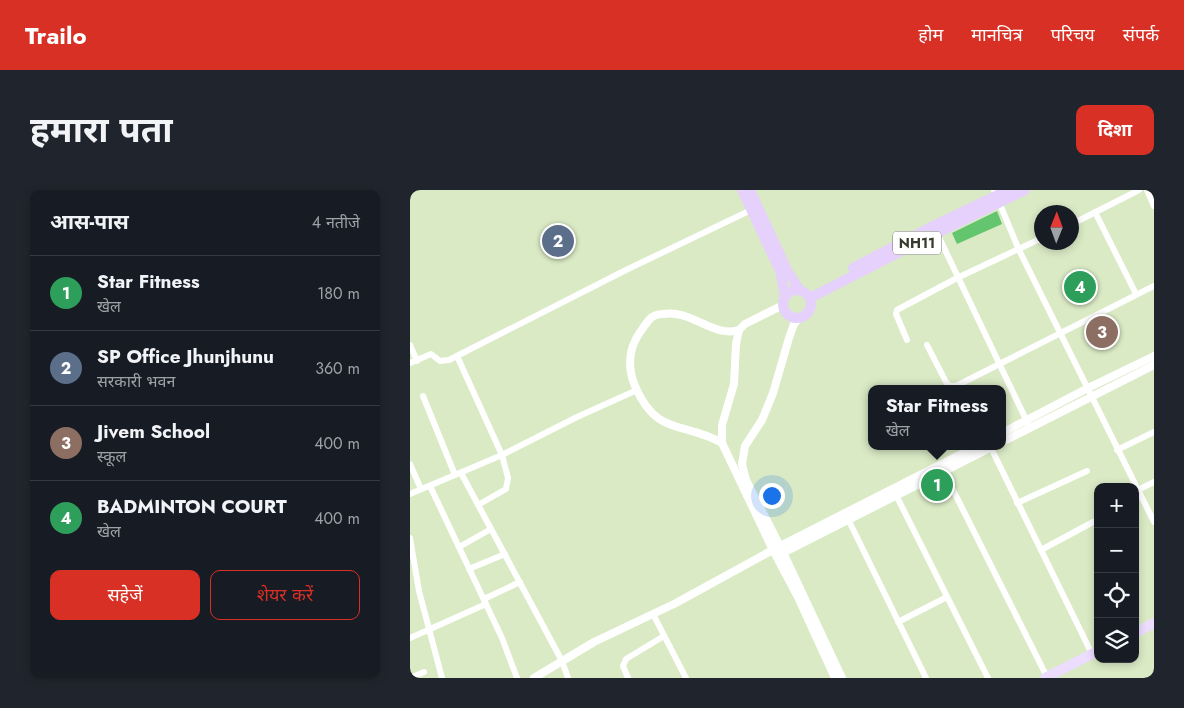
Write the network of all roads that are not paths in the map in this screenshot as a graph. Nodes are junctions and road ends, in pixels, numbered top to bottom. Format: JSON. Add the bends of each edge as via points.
{"nodes":[{"id":1,"x":749,"y":190,"type":"edge"},
{"id":2,"x":1008,"y":190,"type":"edge"},
{"id":3,"x":1025,"y":190,"type":"edge"},
{"id":4,"x":1139,"y":190,"type":"edge"},
{"id":5,"x":1147,"y":190,"type":"edge"},
{"id":6,"x":997,"y":196,"type":"edge"},
{"id":7,"x":1154,"y":206,"type":"edge"},
{"id":8,"x":751,"y":210,"type":"junction"},
{"id":9,"x":1095,"y":212,"type":"junction"},
{"id":10,"x":1079,"y":220,"type":"edge"},
{"id":11,"x":935,"y":229,"type":"junction"},
{"id":12,"x":1034,"y":242,"type":"edge"},
{"id":13,"x":1019,"y":250,"type":"junction"},
{"id":14,"x":957,"y":278,"type":"junction"},
{"id":15,"x":1154,"y":286,"type":"edge"},
{"id":16,"x":805,"y":294,"type":"junction"},
{"id":17,"x":1136,"y":294,"type":"junction"},
{"id":18,"x":784,"y":300,"type":"junction"},
{"id":19,"x":800,"y":317,"type":"junction"},
{"id":20,"x":740,"y":330,"type":"junction"},
{"id":21,"x":1060,"y":332,"type":"junction"},
{"id":22,"x":907,"y":340,"type":"dead end"},
{"id":23,"x":410,"y":345,"type":"edge"},
{"id":24,"x":927,"y":345,"type":"dead end"},
{"id":25,"x":457,"y":356,"type":"junction"},
{"id":26,"x":1154,"y":356,"type":"edge"},
{"id":27,"x":413,"y":362,"type":"edge"},
{"id":28,"x":999,"y":363,"type":"junction"},
{"id":29,"x":1154,"y":365,"type":"edge"},
{"id":30,"x":949,"y":385,"type":"edge"},
{"id":31,"x":960,"y":385,"type":"edge"},
{"id":32,"x":1088,"y":388,"type":"junction"},
{"id":33,"x":637,"y":390,"type":"junction"},
{"id":34,"x":423,"y":396,"type":"dead end"},
{"id":35,"x":1092,"y":397,"type":"junction"},
{"id":36,"x":1028,"y":424,"type":"junction"},
{"id":37,"x":1006,"y":432,"type":"edge"},
{"id":38,"x":1154,"y":432,"type":"edge"},
{"id":39,"x":1006,"y":439,"type":"edge"},
{"id":40,"x":722,"y":443,"type":"junction"},
{"id":41,"x":969,"y":450,"type":"edge"},
{"id":42,"x":986,"y":450,"type":"edge"},
{"id":43,"x":993,"y":450,"type":"edge"},
{"id":44,"x":1117,"y":450,"type":"junction"},
{"id":45,"x":502,"y":455,"type":"junction"},
{"id":46,"x":410,"y":464,"type":"edge"},
{"id":47,"x":1087,"y":470,"type":"dead end"},
{"id":48,"x":944,"y":472,"type":"junction"},
{"id":49,"x":458,"y":474,"type":"junction"},
{"id":50,"x":1154,"y":482,"type":"edge"},
{"id":51,"x":1134,"y":483,"type":"edge"},
{"id":52,"x":430,"y":486,"type":"junction"},
{"id":53,"x":421,"y":489,"type":"junction"},
{"id":54,"x":1139,"y":490,"type":"edge"},
{"id":55,"x":1139,"y":492,"type":"edge"},
{"id":56,"x":410,"y":494,"type":"edge"},
{"id":57,"x":896,"y":495,"type":"junction"},
{"id":58,"x":1018,"y":503,"type":"junction"},
{"id":59,"x":478,"y":505,"type":"junction"},
{"id":60,"x":848,"y":519,"type":"junction"},
{"id":61,"x":1093,"y":522,"type":"dead end"},
{"id":62,"x":1154,"y":522,"type":"edge"},
{"id":63,"x":491,"y":529,"type":"junction"},
{"id":64,"x":410,"y":538,"type":"edge"},
{"id":65,"x":459,"y":546,"type":"junction"},
{"id":66,"x":1041,"y":550,"type":"junction"},
{"id":67,"x":778,"y":551,"type":"junction"},
{"id":68,"x":505,"y":554,"type":"junction"},
{"id":69,"x":469,"y":570,"type":"junction"},
{"id":70,"x":520,"y":582,"type":"junction"},
{"id":71,"x":947,"y":598,"type":"junction"},
{"id":72,"x":485,"y":602,"type":"junction"},
{"id":73,"x":653,"y":614,"type":"junction"},
{"id":74,"x":898,"y":622,"type":"junction"},
{"id":75,"x":1154,"y":624,"type":"edge"},
{"id":76,"x":429,"y":630,"type":"junction"},
{"id":77,"x":1139,"y":631,"type":"edge"},
{"id":78,"x":664,"y":636,"type":"junction"},
{"id":79,"x":410,"y":638,"type":"edge"},
{"id":80,"x":1094,"y":650,"type":"edge"},
{"id":81,"x":1094,"y":653,"type":"edge"},
{"id":82,"x":562,"y":661,"type":"junction"},
{"id":83,"x":424,"y":672,"type":"dead end"},
{"id":84,"x":1046,"y":677,"type":"edge"},
{"id":85,"x":410,"y":678,"type":"edge"},
{"id":86,"x":442,"y":678,"type":"edge"},
{"id":87,"x":517,"y":678,"type":"edge"},
{"id":88,"x":534,"y":678,"type":"edge"},
{"id":89,"x":568,"y":678,"type":"edge"},
{"id":90,"x":628,"y":678,"type":"edge"},
{"id":91,"x":686,"y":678,"type":"edge"},
{"id":92,"x":835,"y":678,"type":"edge"},
{"id":93,"x":842,"y":678,"type":"edge"},
{"id":94,"x":926,"y":678,"type":"edge"},
{"id":95,"x":988,"y":678,"type":"edge"}],
"edges":[{"from":1,"to":8,"type":"highway"},
{"from":1,"to":16,"type":"highway","via":[[788,272]]},
{"from":2,"to":6,"type":"highway","number":"NH11"},
{"from":3,"to":6,"type":"highway","number":"NH11"},
{"from":4,"to":9,"type":"street"},
{"from":5,"to":7,"type":"street"},
{"from":6,"to":11,"type":"highway","number":"NH11"},
{"from":6,"to":13,"type":"street"},
{"from":8,"to":18,"type":"highway","via":[[780,271]]},
{"from":8,"to":25,"type":"street"},
{"from":9,"to":10,"type":"street"},
{"from":9,"to":17,"type":"street"},
{"from":11,"to":14,"type":"street"},
{"from":11,"to":16,"type":"highway","number":"NH11"},
{"from":12,"to":13,"type":"street"},
{"from":13,"to":14,"type":"street"},
{"from":13,"to":21,"type":"street"},
{"from":14,"to":22,"type":"street","via":[[896,310]]},
{"from":14,"to":28,"type":"street"},
{"from":15,"to":17,"type":"street"},
{"from":16,"to":18,"type":"highway","number":"NH11","via":[[792,291]]},
{"from":16,"to":19,"type":"highway","via":[[810,309]]},
{"from":17,"to":21,"type":"street"},
{"from":18,"to":19,"type":"highway","via":[[785,311]]},
{"from":18,"to":20,"type":"street"},
{"from":19,"to":67,"type":"street","via":[[794,324],[762,420],[745,446],[742,464]]},
{"from":20,"to":33,"type":"street","via":[[723,332],[670,313],[652,317],[634,342],[631,355],[630,367]]},
{"from":20,"to":40,"type":"street","via":[[734,384],[722,425]]},
{"from":21,"to":28,"type":"street"},
{"from":21,"to":32,"type":"street"},
{"from":23,"to":27,"type":"street"},
{"from":24,"to":30,"type":"street"},
{"from":25,"to":27,"type":"street","via":[[442,361],[431,354]]},
{"from":25,"to":45,"type":"street"},
{"from":26,"to":32,"type":"street"},
{"from":28,"to":31,"type":"street"},
{"from":28,"to":36,"type":"street"},
{"from":29,"to":35,"type":"street"},
{"from":32,"to":35,"type":"street"},
{"from":32,"to":36,"type":"street"},
{"from":33,"to":40,"type":"street","via":[[657,419],[709,435]]},
{"from":33,"to":45,"type":"street"},
{"from":34,"to":49,"type":"street"},
{"from":35,"to":36,"type":"street"},
{"from":35,"to":44,"type":"street"},
{"from":36,"to":37,"type":"street"},
{"from":36,"to":39,"type":"street"},
{"from":38,"to":44,"type":"street"},
{"from":40,"to":67,"type":"street"},
{"from":41,"to":67,"type":"street"},
{"from":42,"to":48,"type":"street"},
{"from":43,"to":58,"type":"street"},
{"from":44,"to":51,"type":"street"},
{"from":45,"to":49,"type":"street"},
{"from":45,"to":59,"type":"street","via":[[507,486],[501,493]]},
{"from":46,"to":53,"type":"street"},
{"from":47,"to":58,"type":"street"},
{"from":48,"to":57,"type":"street"},
{"from":48,"to":84,"type":"street"},
{"from":49,"to":52,"type":"street"},
{"from":49,"to":59,"type":"street"},
{"from":50,"to":54,"type":"street"},
{"from":52,"to":53,"type":"street"},
{"from":52,"to":65,"type":"street"},
{"from":53,"to":56,"type":"street"},
{"from":55,"to":62,"type":"street"},
{"from":57,"to":60,"type":"street"},
{"from":57,"to":71,"type":"street"},
{"from":58,"to":66,"type":"street"},
{"from":59,"to":63,"type":"street"},
{"from":60,"to":67,"type":"street"},
{"from":60,"to":74,"type":"street"},
{"from":61,"to":66,"type":"street"},
{"from":63,"to":65,"type":"street"},
{"from":63,"to":68,"type":"street"},
{"from":64,"to":76,"type":"street"},
{"from":65,"to":69,"type":"street"},
{"from":66,"to":80,"type":"street"},
{"from":67,"to":73,"type":"street"},
{"from":67,"to":92,"type":"street"},
{"from":67,"to":93,"type":"street"},
{"from":68,"to":69,"type":"street"},
{"from":68,"to":70,"type":"street"},
{"from":69,"to":72,"type":"street"},
{"from":70,"to":72,"type":"street"},
{"from":70,"to":82,"type":"street"},
{"from":71,"to":74,"type":"street"},
{"from":71,"to":95,"type":"street"},
{"from":72,"to":76,"type":"street"},
{"from":72,"to":87,"type":"street"},
{"from":73,"to":78,"type":"street"},
{"from":73,"to":82,"type":"street"},
{"from":74,"to":94,"type":"street"},
{"from":75,"to":77,"type":"main road"},
{"from":76,"to":79,"type":"street"},
{"from":76,"to":86,"type":"street"},
{"from":78,"to":90,"type":"street","via":[[626,659],[623,666]]},
{"from":78,"to":91,"type":"street"},
{"from":81,"to":84,"type":"main road"},
{"from":82,"to":88,"type":"street"},
{"from":82,"to":89,"type":"street"},
{"from":83,"to":85,"type":"street"}]}
